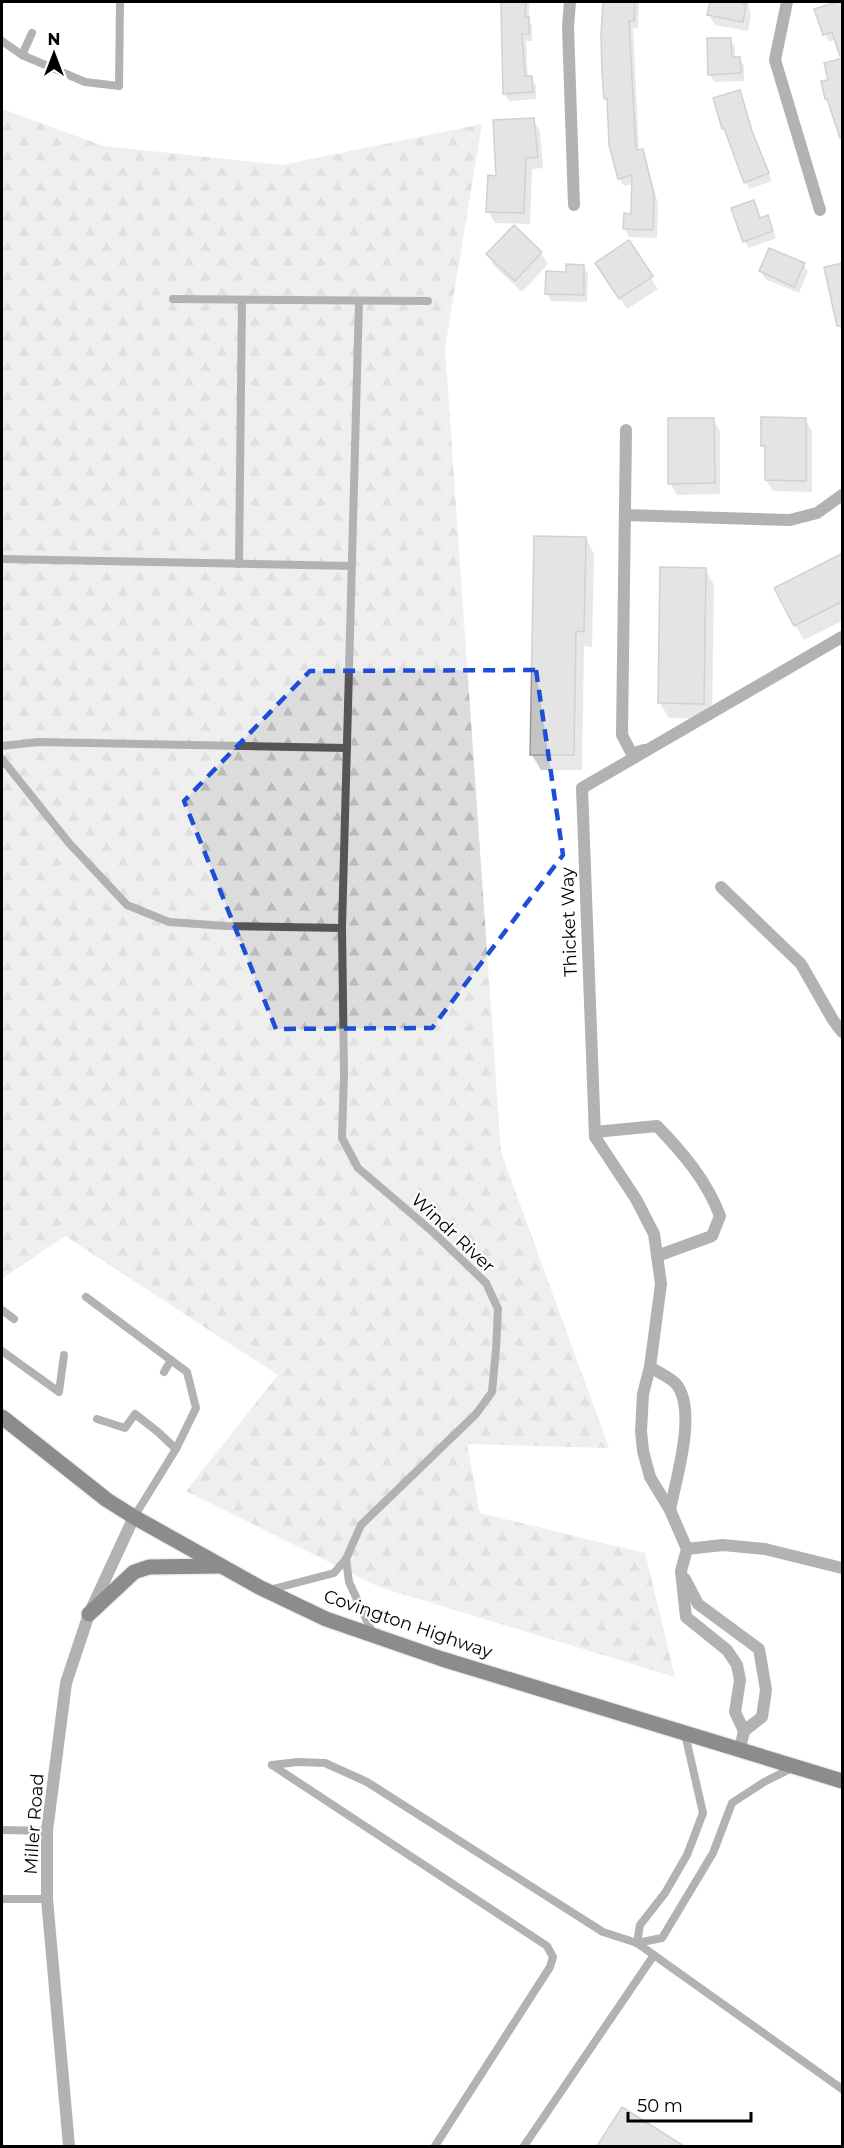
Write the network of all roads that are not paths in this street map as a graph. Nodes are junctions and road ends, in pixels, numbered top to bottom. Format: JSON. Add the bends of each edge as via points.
{"nodes":[{"id":1,"x":120,"y":2,"type":"edge"},
{"id":2,"x":570,"y":2,"type":"edge"},
{"id":3,"x":787,"y":2,"type":"edge"},
{"id":4,"x":32,"y":33,"type":"dead end"},
{"id":5,"x":2,"y":41,"type":"edge"},
{"id":6,"x":22,"y":55,"type":"junction"},
{"id":7,"x":574,"y":205,"type":"dead end"},
{"id":8,"x":820,"y":210,"type":"dead end"},
{"id":9,"x":172,"y":299,"type":"dead end"},
{"id":10,"x":242,"y":300,"type":"junction"},
{"id":11,"x":359,"y":301,"type":"junction"},
{"id":12,"x":429,"y":301,"type":"dead end"},
{"id":13,"x":626,"y":430,"type":"dead end"},
{"id":14,"x":843,"y":495,"type":"edge"},
{"id":15,"x":625,"y":515,"type":"junction"},
{"id":16,"x":2,"y":559,"type":"edge"},
{"id":17,"x":239,"y":564,"type":"junction"},
{"id":18,"x":351,"y":566,"type":"junction"},
{"id":19,"x":843,"y":637,"type":"edge"},
{"id":20,"x":2,"y":746,"type":"edge"},
{"id":21,"x":346,"y":748,"type":"junction"},
{"id":22,"x":648,"y":749,"type":"junction"},
{"id":23,"x":2,"y":759,"type":"edge"},
{"id":24,"x":721,"y":887,"type":"dead end"},
{"id":25,"x":342,"y":928,"type":"junction"},
{"id":26,"x":843,"y":1032,"type":"edge"},
{"id":27,"x":595,"y":1132,"type":"junction"},
{"id":28,"x":657,"y":1256,"type":"junction"},
{"id":29,"x":86,"y":1297,"type":"dead end"},
{"id":30,"x":2,"y":1310,"type":"edge"},
{"id":31,"x":14,"y":1318,"type":"dead end"},
{"id":32,"x":2,"y":1351,"type":"edge"},
{"id":33,"x":64,"y":1355,"type":"dead end"},
{"id":34,"x":171,"y":1360,"type":"junction"},
{"id":35,"x":650,"y":1367,"type":"junction"},
{"id":36,"x":164,"y":1372,"type":"dead end"},
{"id":37,"x":2,"y":1417,"type":"edge"},
{"id":38,"x":97,"y":1419,"type":"dead end"},
{"id":39,"x":176,"y":1449,"type":"junction"},
{"id":40,"x":670,"y":1510,"type":"junction"},
{"id":41,"x":134,"y":1517,"type":"junction"},
{"id":42,"x":687,"y":1549,"type":"junction"},
{"id":43,"x":346,"y":1559,"type":"junction"},
{"id":44,"x":222,"y":1566,"type":"junction"},
{"id":45,"x":843,"y":1568,"type":"edge"},
{"id":46,"x":681,"y":1571,"type":"junction"},
{"id":47,"x":267,"y":1591,"type":"junction"},
{"id":48,"x":89,"y":1614,"type":"junction"},
{"id":49,"x":374,"y":1635,"type":"junction"},
{"id":50,"x":744,"y":1731,"type":"junction"},
{"id":51,"x":684,"y":1732,"type":"junction"},
{"id":52,"x":740,"y":1749,"type":"junction"},
{"id":53,"x":796,"y":1766,"type":"junction"},
{"id":54,"x":843,"y":1781,"type":"edge"},
{"id":55,"x":2,"y":1830,"type":"edge"},
{"id":56,"x":47,"y":1831,"type":"junction"},
{"id":57,"x":2,"y":1899,"type":"edge"},
{"id":58,"x":47,"y":1899,"type":"junction"},
{"id":59,"x":638,"y":1943,"type":"junction"},
{"id":60,"x":654,"y":1955,"type":"junction"},
{"id":61,"x":843,"y":2089,"type":"edge"},
{"id":62,"x":69,"y":2146,"type":"edge"},
{"id":63,"x":435,"y":2146,"type":"edge"},
{"id":64,"x":524,"y":2146,"type":"edge"}],
"edges":[{"from":1,"to":6,"type":"lane","via":[[119,86],[85,82]]},
{"from":2,"to":7,"type":"street"},
{"from":3,"to":8,"type":"street","via":[[775,60]]},
{"from":4,"to":6,"type":"lane"},
{"from":5,"to":6,"type":"lane"},
{"from":9,"to":10,"type":"lane"},
{"from":10,"to":11,"type":"lane"},
{"from":10,"to":17,"type":"lane"},
{"from":11,"to":12,"type":"lane"},
{"from":11,"to":18,"type":"lane","name":"Windr River"},
{"from":13,"to":15,"type":"street"},
{"from":14,"to":15,"type":"street","via":[[817,513],[790,520]]},
{"from":15,"to":22,"type":"street","via":[[622,735],[632,754]]},
{"from":16,"to":17,"type":"lane"},
{"from":17,"to":18,"type":"lane"},
{"from":18,"to":21,"type":"lane","name":"Windr River"},
{"from":19,"to":22,"type":"street","name":"Thicket Way"},
{"from":20,"to":21,"type":"lane","via":[[38,742]]},
{"from":21,"to":25,"type":"lane","name":"Windr River"},
{"from":22,"to":27,"type":"street","name":"Thicket Way","via":[[582,788]]},
{"from":23,"to":25,"type":"lane","via":[[69,843],[127,905],[169,922]]},
{"from":24,"to":26,"type":"street","via":[[801,964]]},
{"from":25,"to":43,"type":"lane","name":"Windr River","via":[[342,1138],[358,1168],[486,1284],[498,1309],[492,1392],[476,1414],[361,1525]]},
{"from":27,"to":28,"type":"street","name":"Thicket Way","via":[[654,1234]]},
{"from":27,"to":28,"type":"street","via":[[657,1126],[684,1154],[713,1197],[720,1216],[712,1236]]},
{"from":28,"to":35,"type":"street","name":"Thicket Way","via":[[661,1284]]},
{"from":29,"to":34,"type":"lane"},
{"from":30,"to":31,"type":"lane"},
{"from":32,"to":33,"type":"lane","via":[[60,1392]]},
{"from":34,"to":36,"type":"lane"},
{"from":34,"to":39,"type":"lane","via":[[188,1372],[196,1408]]},
{"from":35,"to":40,"type":"street","name":"Thicket Way","via":[[643,1394],[643,1451],[650,1477]]},
{"from":35,"to":40,"type":"street","via":[[677,1384],[684,1400],[686,1432]]},
{"from":37,"to":41,"type":"main road","name":"Covington Highway"},
{"from":38,"to":39,"type":"lane","via":[[125,1428],[135,1414]]},
{"from":39,"to":41,"type":"lane"},
{"from":40,"to":42,"type":"street","name":"Thicket Way"},
{"from":41,"to":44,"type":"main road","name":"Covington Highway"},
{"from":41,"to":48,"type":"street","name":"Miller Road"},
{"from":42,"to":45,"type":"street","via":[[723,1545],[765,1550]]},
{"from":42,"to":46,"type":"street"},
{"from":43,"to":47,"type":"lane","via":[[334,1573]]},
{"from":43,"to":49,"type":"lane","via":[[349,1582]]},
{"from":44,"to":47,"type":"main road","name":"Covington Highway"},
{"from":44,"to":48,"type":"main road","via":[[148,1567],[134,1572]]},
{"from":46,"to":50,"type":"street","via":[[686,1617],[738,1665],[735,1713]]},
{"from":46,"to":50,"type":"street","via":[[698,1604],[759,1649],[766,1690],[762,1717]]},
{"from":47,"to":49,"type":"main road","name":"Covington Highway","via":[[326,1619]]},
{"from":48,"to":56,"type":"street","name":"Miller Road","via":[[66,1683]]},
{"from":49,"to":51,"type":"main road","name":"Covington Highway"},
{"from":50,"to":52,"type":"street"},
{"from":51,"to":52,"type":"main road","name":"Covington Highway"},
{"from":51,"to":59,"type":"lane","via":[[703,1813],[687,1855],[640,1925]]},
{"from":52,"to":53,"type":"main road","name":"Covington Highway"},
{"from":53,"to":54,"type":"main road","name":"Covington Highway"},
{"from":53,"to":59,"type":"lane","via":[[732,1803],[713,1853],[662,1938]]},
{"from":55,"to":56,"type":"lane"},
{"from":56,"to":58,"type":"street","name":"Miller Road"},
{"from":57,"to":58,"type":"lane"},
{"from":58,"to":62,"type":"street","name":"Miller Road"},
{"from":59,"to":60,"type":"lane"},
{"from":59,"to":63,"type":"lane","via":[[603,1932],[367,1782],[326,1763],[272,1765],[531,1935],[547,1946],[553,1957]]},
{"from":60,"to":61,"type":"lane"},
{"from":60,"to":64,"type":"lane"}]}
